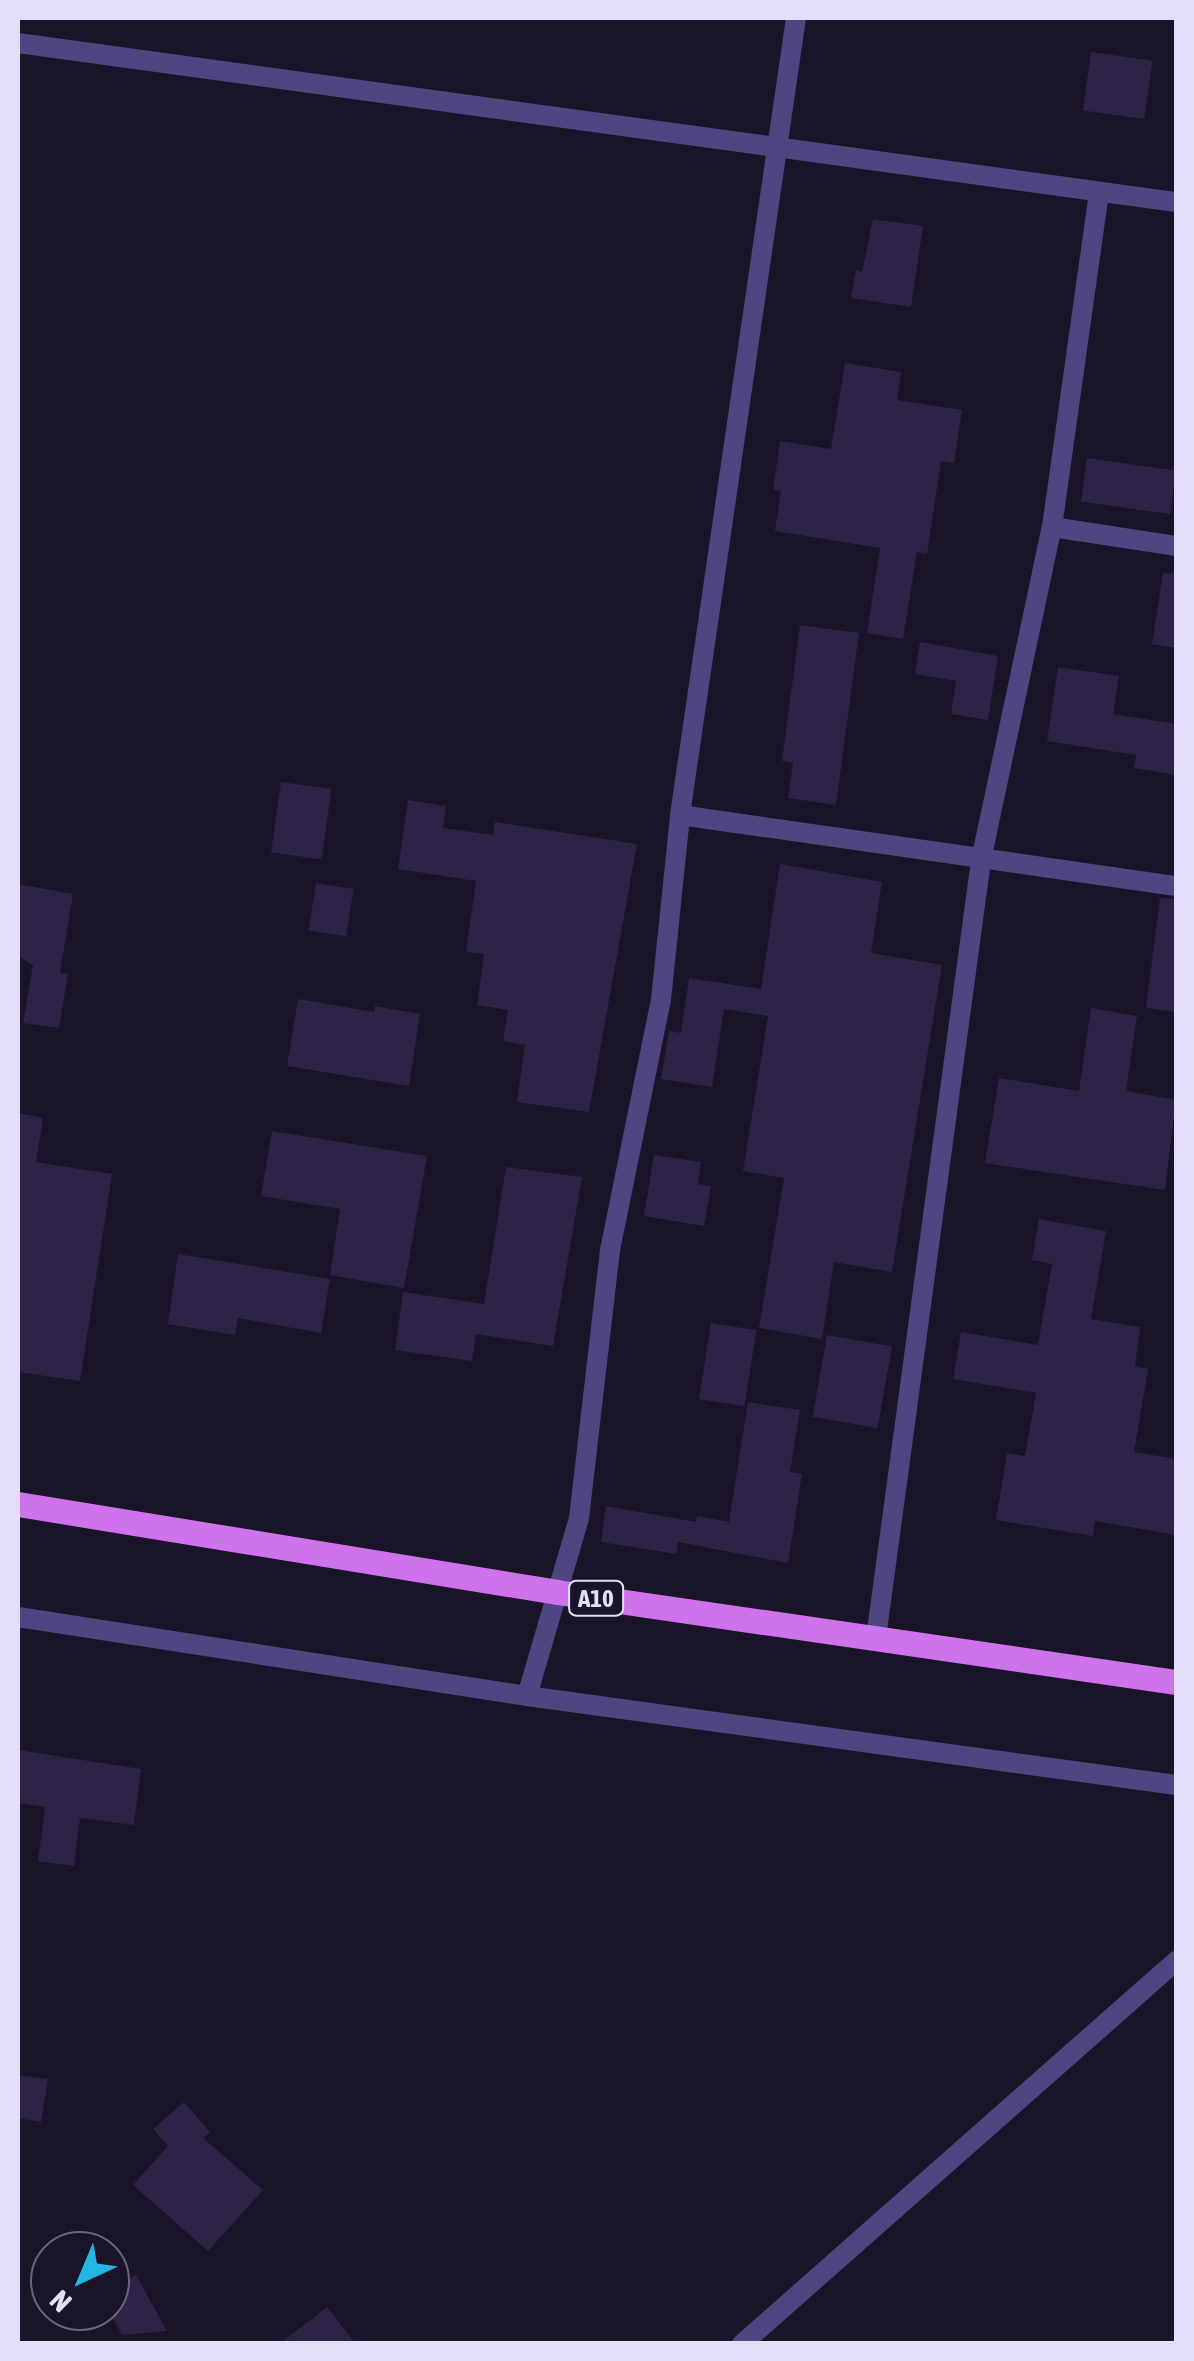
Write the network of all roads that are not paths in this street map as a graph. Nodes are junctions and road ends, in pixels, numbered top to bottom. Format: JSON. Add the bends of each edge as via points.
{"nodes":[{"id":1,"x":796,"y":18,"type":"edge"},
{"id":2,"x":18,"y":43,"type":"edge"},
{"id":3,"x":777,"y":150,"type":"junction"},
{"id":4,"x":1099,"y":192,"type":"junction"},
{"id":5,"x":1176,"y":202,"type":"edge"},
{"id":6,"x":1052,"y":527,"type":"junction"},
{"id":7,"x":1176,"y":546,"type":"edge"},
{"id":8,"x":680,"y":815,"type":"junction"},
{"id":9,"x":981,"y":860,"type":"junction"},
{"id":10,"x":1176,"y":886,"type":"edge"},
{"id":11,"x":18,"y":1504,"type":"edge"},
{"id":12,"x":557,"y":1592,"type":"junction"},
{"id":13,"x":18,"y":1617,"type":"edge"},
{"id":14,"x":876,"y":1638,"type":"junction"},
{"id":15,"x":1176,"y":1682,"type":"edge"},
{"id":16,"x":526,"y":1696,"type":"junction"},
{"id":17,"x":1176,"y":1785,"type":"edge"},
{"id":18,"x":1176,"y":1960,"type":"edge"},
{"id":19,"x":742,"y":2344,"type":"edge"}],
"edges":[{"from":1,"to":3,"type":"street"},
{"from":2,"to":3,"type":"street"},
{"from":3,"to":4,"type":"street"},
{"from":3,"to":8,"type":"street"},
{"from":4,"to":5,"type":"street"},
{"from":4,"to":6,"type":"street"},
{"from":6,"to":7,"type":"street"},
{"from":6,"to":9,"type":"street"},
{"from":8,"to":9,"type":"street"},
{"from":8,"to":12,"type":"street","via":[[661,1000],[610,1250],[579,1518]]},
{"from":9,"to":10,"type":"street"},
{"from":9,"to":14,"type":"street"},
{"from":11,"to":12,"type":"main road","number":"A10"},
{"from":12,"to":14,"type":"main road","number":"A10"},
{"from":12,"to":16,"type":"street"},
{"from":13,"to":16,"type":"street"},
{"from":14,"to":15,"type":"main road","number":"A10"},
{"from":16,"to":17,"type":"street"},
{"from":18,"to":19,"type":"street"}]}
